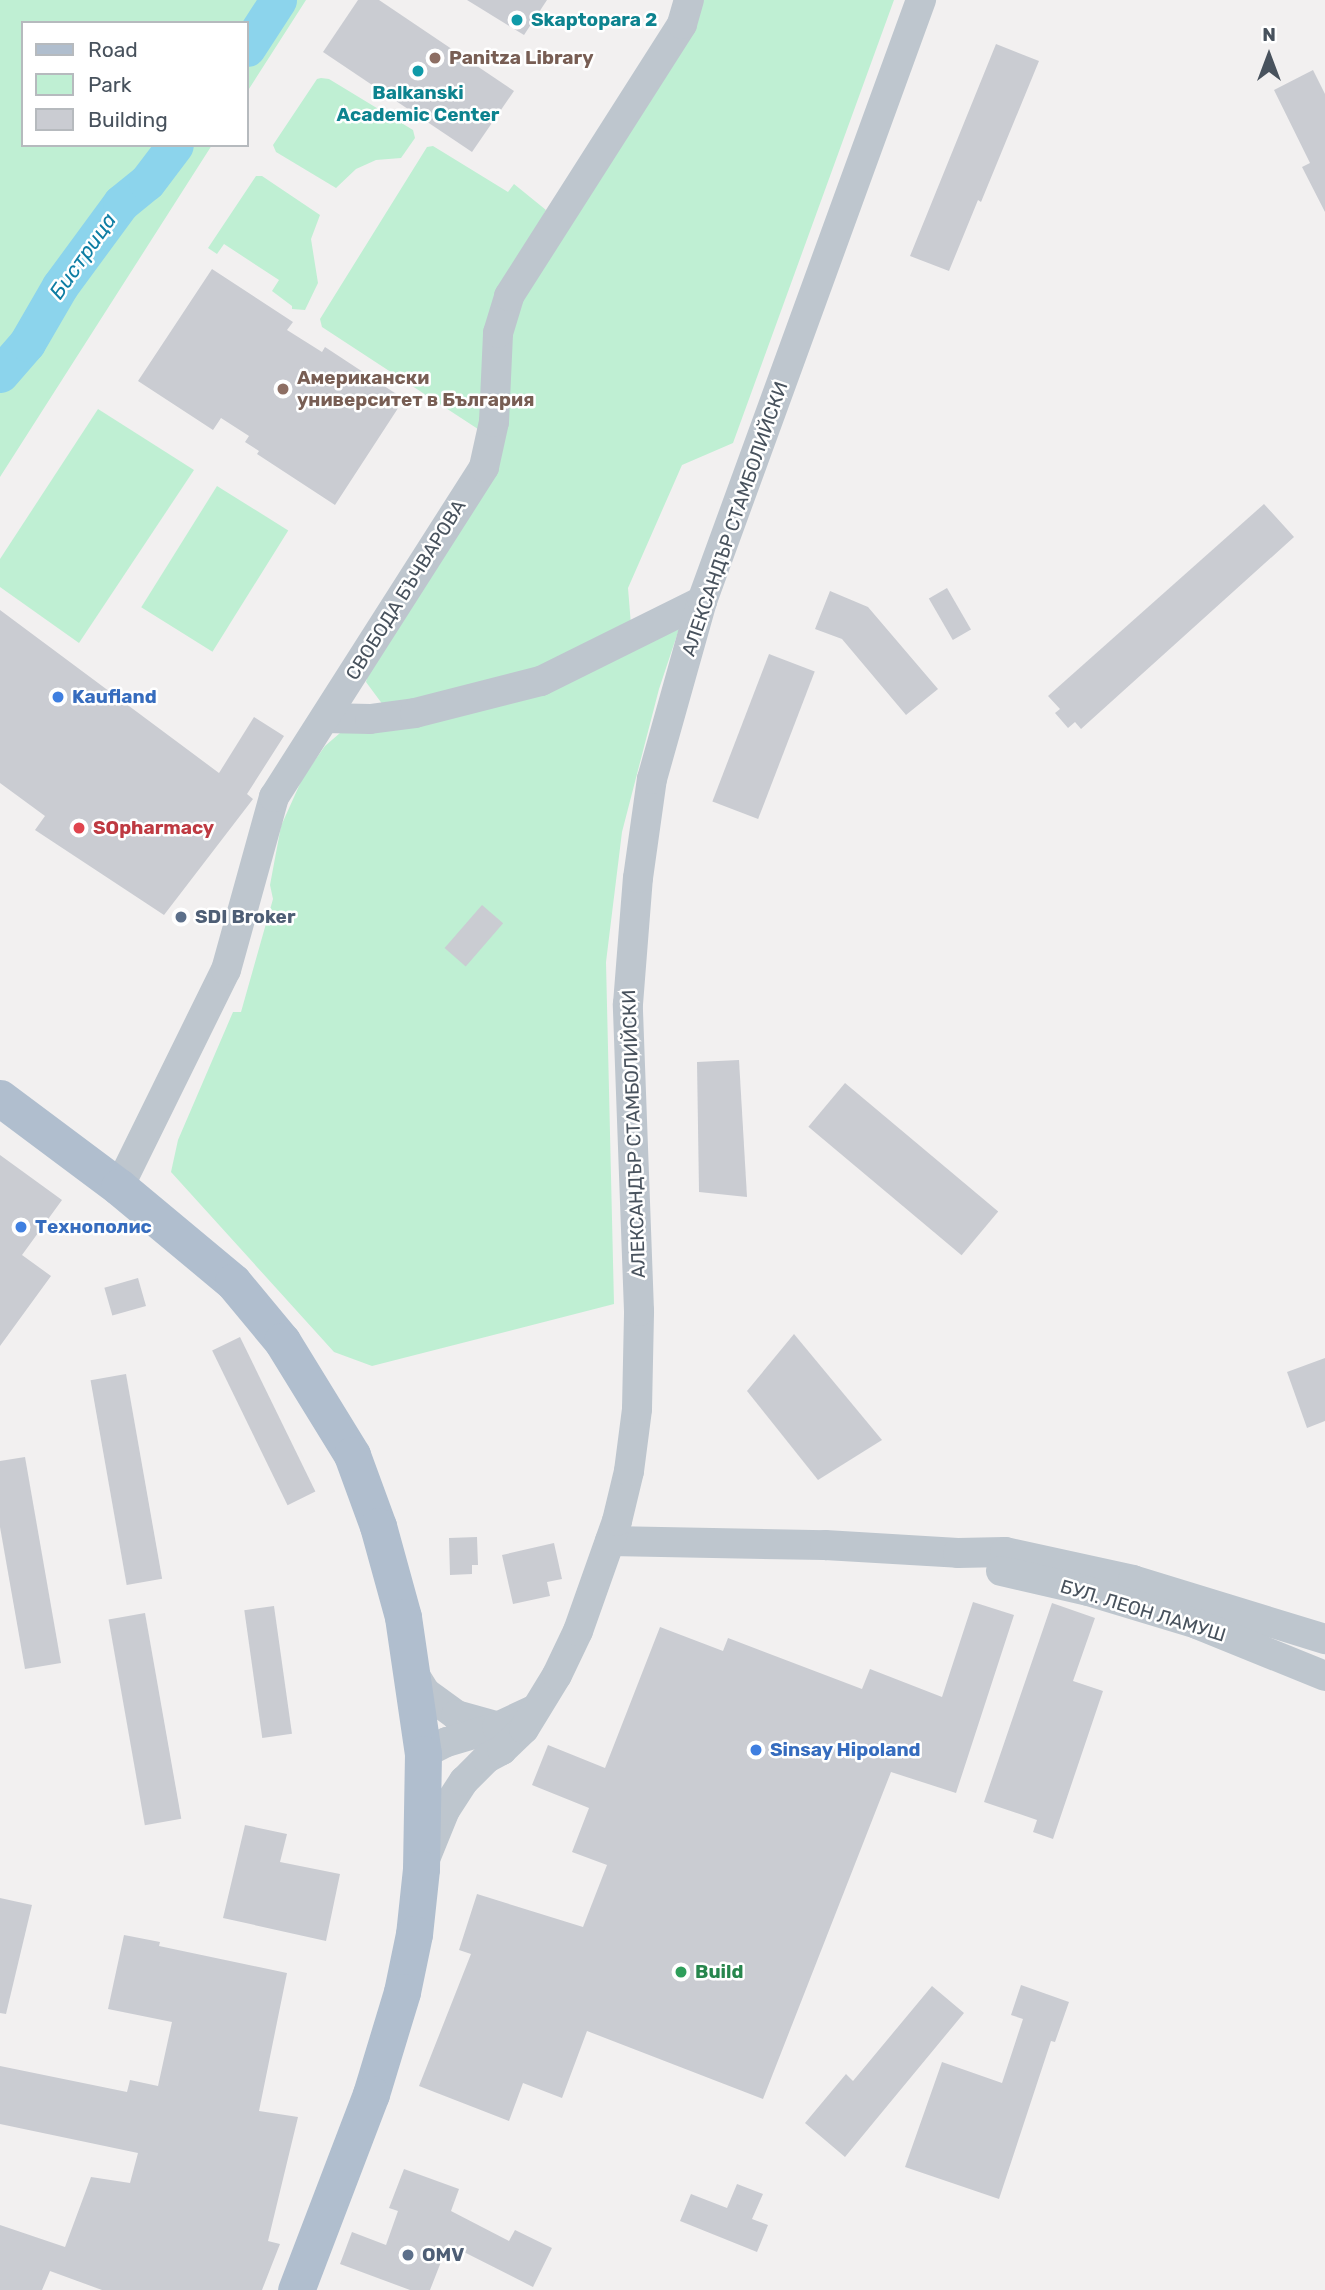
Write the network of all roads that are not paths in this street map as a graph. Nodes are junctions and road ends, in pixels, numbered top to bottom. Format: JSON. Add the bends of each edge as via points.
{"nodes":[{"id":1,"x":689,"y":0,"type":"edge"},
{"id":2,"x":921,"y":0,"type":"edge"},
{"id":3,"x":702,"y":601,"type":"junction"},
{"id":4,"x":325,"y":718,"type":"junction"},
{"id":5,"x":0,"y":1098,"type":"edge"},
{"id":6,"x":119,"y":1187,"type":"junction"},
{"id":7,"x":610,"y":1541,"type":"junction"},
{"id":8,"x":958,"y":1553,"type":"junction"},
{"id":9,"x":1325,"y":1639,"type":"edge"},
{"id":10,"x":412,"y":1671,"type":"junction"},
{"id":11,"x":1325,"y":1676,"type":"edge"},
{"id":12,"x":537,"y":1708,"type":"junction"},
{"id":13,"x":497,"y":1727,"type":"junction"},
{"id":14,"x":423,"y":1754,"type":"junction"},
{"id":15,"x":487,"y":1758,"type":"junction"},
{"id":16,"x":421,"y":1868,"type":"junction"},
{"id":17,"x":296,"y":2290,"type":"edge"}],
"edges":[{"from":1,"to":4,"type":"street","name":"СВОБОДА БЪЧВАРОВА","via":[[682,24],[509,296],[498,333],[494,422],[484,467]]},
{"from":2,"to":3,"type":"street","name":"АЛЕКСАНДЪР СТАМБОЛИЙСКИ"},
{"from":3,"to":4,"type":"street","via":[[541,681],[415,713]]},
{"from":3,"to":7,"type":"street","name":"АЛЕКСАНДЪР СТАМБОЛИЙСКИ","via":[[652,779],[638,878],[628,1004],[639,1311],[637,1409],[629,1471]]},
{"from":4,"to":6,"type":"street","name":"СВОБОДА БЪЧВАРОВА","via":[[274,797],[226,970]]},
{"from":5,"to":6,"type":"main road"},
{"from":6,"to":10,"type":"main road","via":[[233,1282],[282,1341],[316,1393],[352,1455],[378,1526]]},
{"from":7,"to":8,"type":"street","name":"БУЛ. ЛЕОН ЛАМУШ"},
{"from":7,"to":12,"type":"street","name":"АЛЕКСАНДЪР СТАМБОЛИЙСКИ","via":[[578,1631]]},
{"from":8,"to":9,"type":"street","name":"БУЛ. ЛЕОН ЛАМУШ","via":[[1005,1552],[1079,1566]]},
{"from":8,"to":11,"type":"street","name":"БУЛ. ЛЕОН ЛАМУШ","via":[[1001,1571],[1197,1624]]},
{"from":10,"to":13,"type":"street","via":[[426,1693],[456,1715]]},
{"from":10,"to":14,"type":"main road"},
{"from":12,"to":13,"type":"street"},
{"from":12,"to":15,"type":"street","name":"АЛЕКСАНДЪР СТАМБОЛИЙСКИ","via":[[514,1739]]},
{"from":13,"to":14,"type":"street"},
{"from":14,"to":15,"type":"street","via":[[445,1761]]},
{"from":14,"to":16,"type":"main road"},
{"from":15,"to":16,"type":"street","name":"АЛЕКСАНДЪР СТАМБОЛИЙСКИ","via":[[464,1781],[446,1810]]},
{"from":16,"to":17,"type":"main road","via":[[402,1992],[371,2094]]}]}
